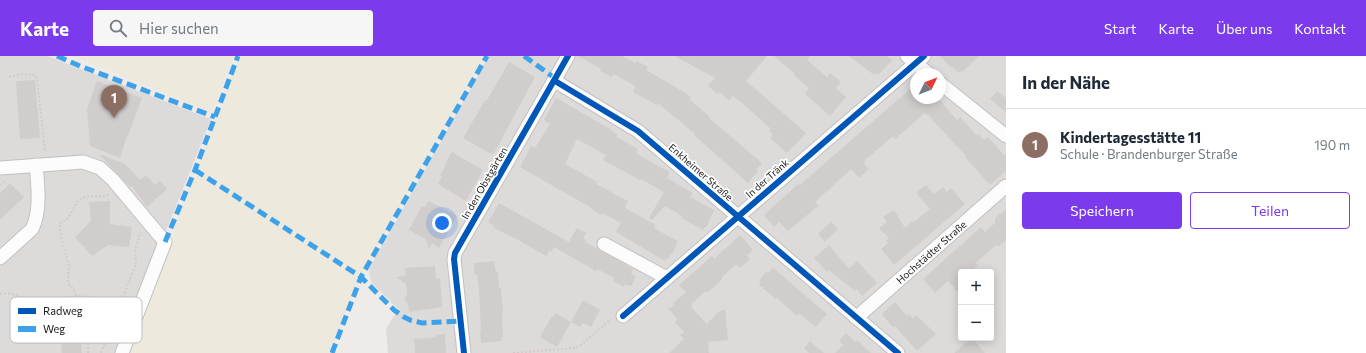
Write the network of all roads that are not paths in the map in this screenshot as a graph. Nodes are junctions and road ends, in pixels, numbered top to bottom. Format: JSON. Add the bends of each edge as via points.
{"nodes":[{"id":1,"x":568,"y":56,"type":"edge"},
{"id":2,"x":915,"y":58,"type":"edge"},
{"id":3,"x":924,"y":68,"type":"edge"},
{"id":4,"x":555,"y":81,"type":"junction"},
{"id":5,"x":946,"y":88,"type":"edge"},
{"id":6,"x":1006,"y":136,"type":"edge"},
{"id":7,"x":41,"y":165,"type":"junction"},
{"id":8,"x":0,"y":168,"type":"edge"},
{"id":9,"x":1006,"y":186,"type":"edge"},
{"id":10,"x":738,"y":217,"type":"junction"},
{"id":11,"x":604,"y":244,"type":"dead end"},
{"id":12,"x":0,"y":258,"type":"edge"},
{"id":13,"x":667,"y":278,"type":"junction"},
{"id":14,"x":142,"y":303,"type":"edge"},
{"id":15,"x":623,"y":316,"type":"road end"},
{"id":16,"x":856,"y":318,"type":"junction"},
{"id":17,"x":126,"y":343,"type":"edge"},
{"id":18,"x":122,"y":353,"type":"edge"},
{"id":19,"x":464,"y":353,"type":"edge"},
{"id":20,"x":898,"y":353,"type":"edge"}],
"edges":[{"from":1,"to":4,"type":"street","name":"In den Obstgärten"},
{"from":2,"to":3,"type":"street"},
{"from":2,"to":10,"type":"street","name":"In der Tränk"},
{"from":4,"to":10,"type":"street","name":"Enkheimer Straße","via":[[638,131]]},
{"from":4,"to":19,"type":"street","name":"In den Obstgärten","via":[[455,253]]},
{"from":5,"to":6,"type":"street"},
{"from":7,"to":8,"type":"street"},
{"from":7,"to":12,"type":"street","via":[[34,225]]},
{"from":7,"to":14,"type":"street","via":[[83,162],[105,172],[166,242]]},
{"from":9,"to":16,"type":"street","name":"Hochstädter Straße"},
{"from":10,"to":13,"type":"street","name":"In der Tränk"},
{"from":10,"to":16,"type":"street","name":"Enkheimer Straße"},
{"from":11,"to":13,"type":"street"},
{"from":13,"to":15,"type":"street","name":"In der Tränk"},
{"from":16,"to":20,"type":"street","name":"Enkheimer Straße"},
{"from":17,"to":18,"type":"street"}]}
